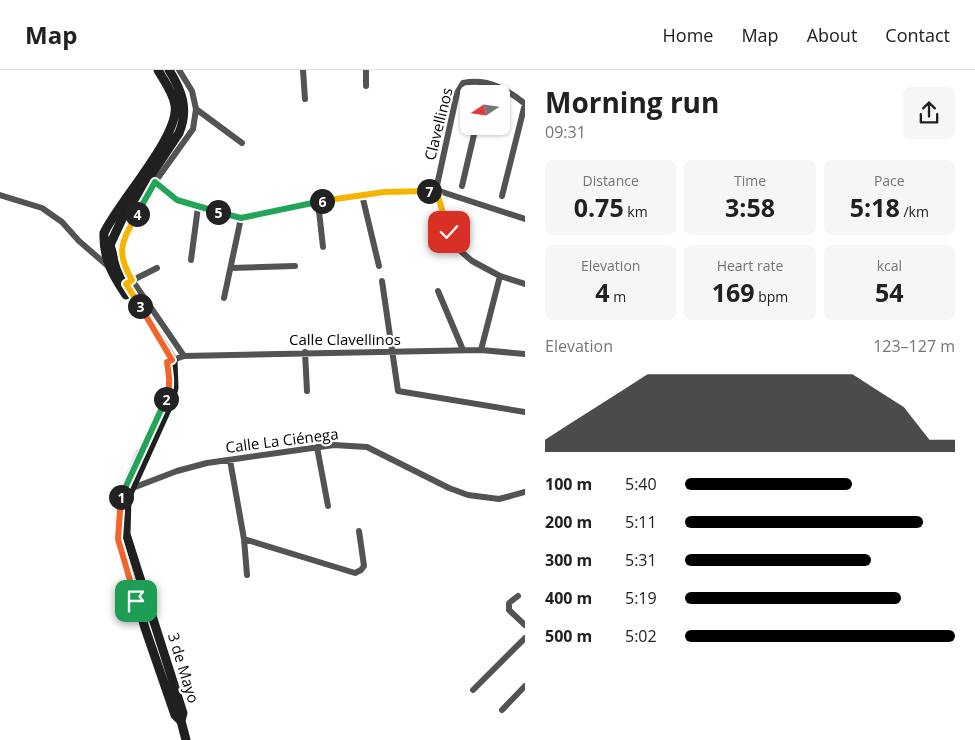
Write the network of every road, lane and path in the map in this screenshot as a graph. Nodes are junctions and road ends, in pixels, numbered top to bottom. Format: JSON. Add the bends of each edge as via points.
{"nodes":[{"id":1,"x":158,"y":70,"type":"edge"},
{"id":2,"x":169,"y":70,"type":"edge"},
{"id":3,"x":179,"y":70,"type":"edge"},
{"id":4,"x":303,"y":70,"type":"edge"},
{"id":5,"x":366,"y":70,"type":"edge"},
{"id":6,"x":487,"y":83,"type":"joint"},
{"id":7,"x":366,"y":86,"type":"dead end"},
{"id":8,"x":305,"y":99,"type":"dead end"},
{"id":9,"x":525,"y":104,"type":"edge"},
{"id":10,"x":196,"y":109,"type":"junction"},
{"id":11,"x":474,"y":135,"type":"edge"},
{"id":12,"x":242,"y":143,"type":"dead end"},
{"id":13,"x":155,"y":182,"type":"junction"},
{"id":14,"x":462,"y":186,"type":"dead end"},
{"id":15,"x":436,"y":190,"type":"junction"},
{"id":16,"x":0,"y":195,"type":"edge"},
{"id":17,"x":362,"y":195,"type":"junction"},
{"id":18,"x":502,"y":196,"type":"dead end"},
{"id":19,"x":318,"y":202,"type":"junction"},
{"id":20,"x":198,"y":207,"type":"junction"},
{"id":21,"x":241,"y":218,"type":"junction"},
{"id":22,"x":525,"y":220,"type":"edge"},
{"id":23,"x":323,"y":247,"type":"dead end"},
{"id":24,"x":191,"y":260,"type":"dead end"},
{"id":25,"x":295,"y":266,"type":"dead end"},
{"id":26,"x":379,"y":266,"type":"dead end"},
{"id":27,"x":117,"y":268,"type":"junction"},
{"id":28,"x":157,"y":268,"type":"dead end"},
{"id":29,"x":230,"y":268,"type":"junction"},
{"id":30,"x":500,"y":276,"type":"junction"},
{"id":31,"x":382,"y":281,"type":"dead end"},
{"id":32,"x":129,"y":282,"type":"junction"},
{"id":33,"x":525,"y":284,"type":"edge"},
{"id":34,"x":438,"y":291,"type":"dead end"},
{"id":35,"x":224,"y":298,"type":"dead end"},
{"id":36,"x":463,"y":350,"type":"junction"},
{"id":37,"x":481,"y":350,"type":"junction"},
{"id":38,"x":305,"y":352,"type":"junction"},
{"id":39,"x":392,"y":353,"type":"junction"},
{"id":40,"x":525,"y":354,"type":"edge"},
{"id":41,"x":184,"y":356,"type":"junction"},
{"id":42,"x":170,"y":361,"type":"junction"},
{"id":43,"x":306,"y":391,"type":"dead end"},
{"id":44,"x":525,"y":412,"type":"edge"},
{"id":45,"x":316,"y":447,"type":"junction"},
{"id":46,"x":230,"y":460,"type":"junction"},
{"id":47,"x":128,"y":489,"type":"junction"},
{"id":48,"x":525,"y":492,"type":"edge"},
{"id":49,"x":328,"y":506,"type":"dead end"},
{"id":50,"x":359,"y":530,"type":"dead end"},
{"id":51,"x":244,"y":539,"type":"junction"},
{"id":52,"x":247,"y":575,"type":"dead end"},
{"id":53,"x":518,"y":596,"type":"dead end"},
{"id":54,"x":525,"y":625,"type":"edge"},
{"id":55,"x":525,"y":638,"type":"edge"},
{"id":56,"x":525,"y":686,"type":"edge"},
{"id":57,"x":473,"y":690,"type":"dead end"},
{"id":58,"x":502,"y":710,"type":"dead end"},
{"id":59,"x":186,"y":740,"type":"edge"}],
"edges":[{"from":1,"to":27,"type":"main road","via":[[172,93],[175,121],[104,233],[104,247]]},
{"from":2,"to":27,"type":"main road","name":"3 de Mayo","via":[[180,88],[185,109],[184,122],[122,219],[110,245]]},
{"from":3,"to":10,"type":"street","via":[[192,91]]},
{"from":4,"to":8,"type":"street"},
{"from":5,"to":7,"type":"street"},
{"from":6,"to":9,"type":"street","name":"Clavellinos"},
{"from":6,"to":15,"type":"street","name":"Clavellinos","via":[[463,83],[457,93]]},
{"from":9,"to":18,"type":"street"},
{"from":10,"to":12,"type":"street"},
{"from":10,"to":13,"type":"street","via":[[193,129]]},
{"from":11,"to":14,"type":"street"},
{"from":13,"to":20,"type":"street","via":[[177,200]]},
{"from":13,"to":27,"type":"street","via":[[122,243]]},
{"from":15,"to":17,"type":"street"},
{"from":15,"to":22,"type":"street"},
{"from":15,"to":30,"type":"street","name":"Clavellinos","via":[[457,248],[472,262]]},
{"from":16,"to":27,"type":"street","via":[[42,208],[62,222],[85,247]]},
{"from":17,"to":19,"type":"street"},
{"from":17,"to":26,"type":"street"},
{"from":19,"to":21,"type":"street"},
{"from":19,"to":23,"type":"street"},
{"from":20,"to":21,"type":"street"},
{"from":20,"to":24,"type":"street"},
{"from":21,"to":29,"type":"street"},
{"from":25,"to":29,"type":"street"},
{"from":27,"to":32,"type":"main road","name":"3 de Mayo"},
{"from":27,"to":42,"type":"main road"},
{"from":28,"to":32,"type":"street"},
{"from":29,"to":35,"type":"street"},
{"from":30,"to":33,"type":"street","name":"Clavellinos"},
{"from":30,"to":37,"type":"street"},
{"from":31,"to":39,"type":"street"},
{"from":32,"to":41,"type":"street"},
{"from":32,"to":42,"type":"main road","name":"3 de Mayo"},
{"from":34,"to":36,"type":"street"},
{"from":36,"to":37,"type":"street","name":"Calle Clavellinos"},
{"from":36,"to":39,"type":"street","name":"Calle Clavellinos"},
{"from":37,"to":40,"type":"street","name":"Calle Clavellinos"},
{"from":38,"to":39,"type":"street","name":"Calle Clavellinos"},
{"from":38,"to":41,"type":"street","name":"Calle Clavellinos"},
{"from":38,"to":43,"type":"street"},
{"from":39,"to":44,"type":"street","via":[[398,391]]},
{"from":41,"to":42,"type":"street","name":"Calle Clavellinos"},
{"from":42,"to":47,"type":"main road","name":"3 de Mayo","via":[[174,388],[170,403]]},
{"from":45,"to":46,"type":"street","name":"Calle La Ciénega"},
{"from":45,"to":48,"type":"street","name":"Calle La Ciénega","via":[[367,447],[468,495],[499,498]]},
{"from":45,"to":49,"type":"street"},
{"from":46,"to":47,"type":"street","name":"Calle La Ciénega","via":[[177,471]]},
{"from":46,"to":51,"type":"street"},
{"from":47,"to":59,"type":"main road","name":"3 de Mayo","via":[[126,534],[183,713],[181,721]]},
{"from":50,"to":51,"type":"street","via":[[364,566],[355,572]]},
{"from":51,"to":52,"type":"street"},
{"from":53,"to":54,"type":"street","via":[[510,603],[509,610]]},
{"from":55,"to":57,"type":"street"},
{"from":56,"to":58,"type":"street"}]}
